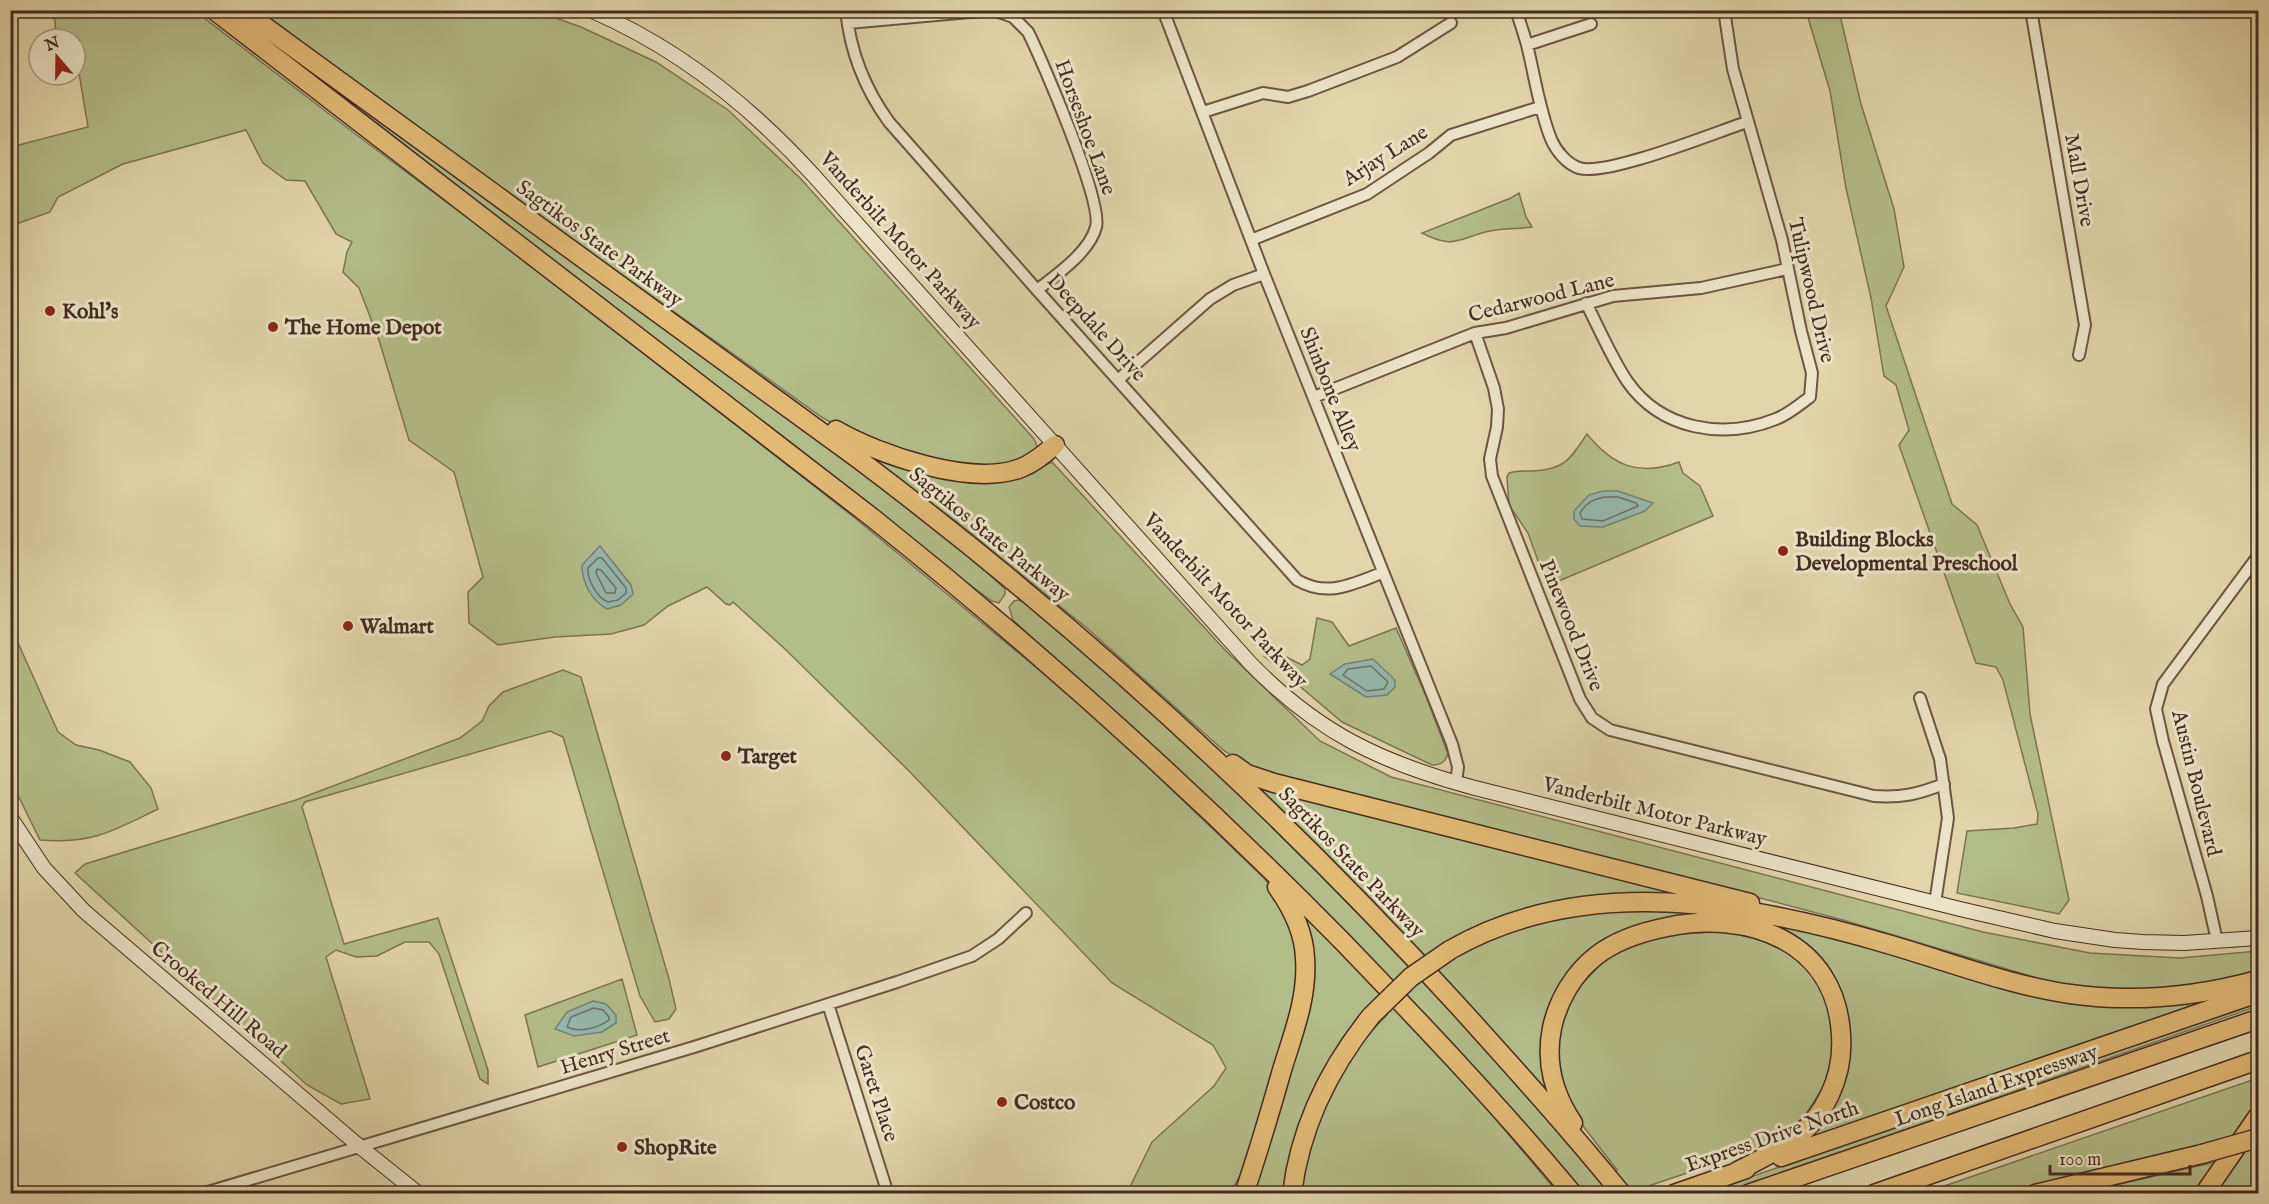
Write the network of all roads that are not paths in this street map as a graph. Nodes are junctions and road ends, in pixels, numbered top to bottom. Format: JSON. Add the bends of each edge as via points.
{"nodes":[{"id":1,"x":202,"y":10,"type":"edge"},
{"id":2,"x":214,"y":10,"type":"edge"},
{"id":3,"x":242,"y":10,"type":"edge"},
{"id":4,"x":590,"y":10,"type":"edge"},
{"id":5,"x":846,"y":10,"type":"edge"},
{"id":6,"x":993,"y":10,"type":"edge"},
{"id":7,"x":1163,"y":10,"type":"edge"},
{"id":8,"x":1516,"y":10,"type":"edge"},
{"id":9,"x":1724,"y":10,"type":"edge"},
{"id":10,"x":2031,"y":10,"type":"edge"},
{"id":11,"x":848,"y":23,"type":"junction"},
{"id":12,"x":1451,"y":23,"type":"dead end"},
{"id":13,"x":1591,"y":24,"type":"dead end"},
{"id":14,"x":244,"y":35,"type":"junction"},
{"id":15,"x":1527,"y":45,"type":"junction"},
{"id":16,"x":1540,"y":107,"type":"junction"},
{"id":17,"x":1203,"y":112,"type":"junction"},
{"id":18,"x":1747,"y":122,"type":"junction"},
{"id":19,"x":1251,"y":240,"type":"junction"},
{"id":20,"x":1787,"y":269,"type":"junction"},
{"id":21,"x":1264,"y":274,"type":"junction"},
{"id":22,"x":1037,"y":290,"type":"junction"},
{"id":23,"x":1586,"y":303,"type":"junction"},
{"id":24,"x":1474,"y":333,"type":"junction"},
{"id":25,"x":718,"y":356,"type":"junction"},
{"id":26,"x":2079,"y":356,"type":"dead end"},
{"id":27,"x":1119,"y":380,"type":"junction"},
{"id":28,"x":1314,"y":397,"type":"junction"},
{"id":29,"x":1055,"y":445,"type":"junction"},
{"id":30,"x":2259,"y":556,"type":"edge"},
{"id":31,"x":1382,"y":573,"type":"junction"},
{"id":32,"x":1138,"y":688,"type":"junction"},
{"id":33,"x":1920,"y":698,"type":"dead end"},
{"id":34,"x":1456,"y":783,"type":"junction"},
{"id":35,"x":1944,"y":784,"type":"junction"},
{"id":36,"x":10,"y":817,"type":"edge"},
{"id":37,"x":1248,"y":848,"type":"junction"},
{"id":38,"x":1935,"y":903,"type":"junction"},
{"id":39,"x":1026,"y":914,"type":"dead end"},
{"id":40,"x":1824,"y":926,"type":"junction"},
{"id":41,"x":2259,"y":938,"type":"edge"},
{"id":42,"x":2217,"y":941,"type":"junction"},
{"id":43,"x":2259,"y":980,"type":"edge"},
{"id":44,"x":2259,"y":993,"type":"edge"},
{"id":45,"x":828,"y":1004,"type":"junction"},
{"id":46,"x":2259,"y":1019,"type":"edge"},
{"id":47,"x":2259,"y":1060,"type":"edge"},
{"id":48,"x":2259,"y":1116,"type":"edge"},
{"id":49,"x":2259,"y":1138,"type":"edge"},
{"id":50,"x":359,"y":1146,"type":"junction"},
{"id":51,"x":1256,"y":1158,"type":"junction"},
{"id":52,"x":1736,"y":1172,"type":"junction"},
{"id":53,"x":1606,"y":1175,"type":"junction"},
{"id":54,"x":1570,"y":1190,"type":"edge"},
{"id":55,"x":201,"y":1194,"type":"edge"},
{"id":56,"x":419,"y":1194,"type":"edge"},
{"id":57,"x":888,"y":1194,"type":"edge"},
{"id":58,"x":1237,"y":1194,"type":"edge"},
{"id":59,"x":1244,"y":1194,"type":"edge"},
{"id":60,"x":1293,"y":1194,"type":"edge"},
{"id":61,"x":1622,"y":1194,"type":"edge"},
{"id":62,"x":1674,"y":1194,"type":"edge"},
{"id":63,"x":1748,"y":1194,"type":"edge"},
{"id":64,"x":1874,"y":1194,"type":"edge"},
{"id":65,"x":2035,"y":1194,"type":"edge"},
{"id":66,"x":2205,"y":1194,"type":"edge"}],
"edges":[{"from":1,"to":14,"type":"highway"},
{"from":2,"to":14,"type":"highway"},
{"from":3,"to":25,"type":"highway","name":"Sagtikos State Parkway"},
{"from":4,"to":29,"type":"main road","name":"Vanderbilt Motor Parkway","via":[[678,56],[770,128]]},
{"from":5,"to":11,"type":"street","name":"Deepdale Drive"},
{"from":6,"to":11,"type":"street","name":"Horseshoe Lane"},
{"from":6,"to":22,"type":"street","name":"Horseshoe Lane","via":[[1013,17],[1029,32],[1096,206],[1096,227],[1089,241],[1074,260]]},
{"from":7,"to":17,"type":"street","name":"Shinbone Alley"},
{"from":8,"to":15,"type":"street"},
{"from":9,"to":18,"type":"street","name":"Tulipwood Drive","via":[[1733,69]]},
{"from":10,"to":26,"type":"street","name":"Mall Drive","via":[[2085,325]]},
{"from":11,"to":22,"type":"street","name":"Deepdale Drive","via":[[865,83],[877,105]]},
{"from":12,"to":17,"type":"street","via":[[1397,57],[1308,91],[1288,97],[1263,93]]},
{"from":13,"to":15,"type":"street"},
{"from":14,"to":37,"type":"highway","via":[[922,557],[1086,697]]},
{"from":15,"to":16,"type":"street"},
{"from":16,"to":18,"type":"street","via":[[1552,141],[1563,158],[1580,168],[1629,163]]},
{"from":16,"to":19,"type":"street","name":"Arjay Lane","via":[[1451,135],[1368,194]]},
{"from":17,"to":19,"type":"street","name":"Shinbone Alley"},
{"from":18,"to":20,"type":"street","name":"Tulipwood Drive"},
{"from":19,"to":21,"type":"street","name":"Shinbone Alley"},
{"from":20,"to":23,"type":"street","name":"Cedarwood Lane","via":[[1701,288],[1614,296]]},
{"from":20,"to":23,"type":"street","name":"Tulipwood Drive","via":[[1812,373],[1810,397],[1784,416],[1751,428],[1705,429],[1680,423],[1653,407],[1628,381]]},
{"from":21,"to":27,"type":"street","via":[[1233,285],[1210,299]]},
{"from":21,"to":28,"type":"street","name":"Shinbone Alley"},
{"from":22,"to":27,"type":"street","name":"Deepdale Drive"},
{"from":23,"to":24,"type":"street","name":"Cedarwood Lane","via":[[1506,328]]},
{"from":24,"to":28,"type":"street","name":"Cedarwood Lane"},
{"from":24,"to":35,"type":"street","name":"Pinewood Drive","via":[[1498,409],[1490,459],[1492,476],[1580,699],[1592,718],[1610,730],[1874,796],[1899,798]]},
{"from":25,"to":29,"type":"highway","via":[[774,387],[849,437],[906,460],[959,471],[1003,472],[1029,465]]},
{"from":25,"to":32,"type":"highway","name":"Sagtikos State Parkway","via":[[939,520]]},
{"from":27,"to":31,"type":"street","name":"Deepdale Drive","via":[[1297,580],[1324,590],[1342,588]]},
{"from":28,"to":31,"type":"street","name":"Shinbone Alley"},
{"from":29,"to":34,"type":"main road","name":"Vanderbilt Motor Parkway","via":[[1250,663],[1285,696],[1328,728],[1370,752]]},
{"from":30,"to":42,"type":"street","name":"Austin Boulevard","via":[[2163,684],[2156,709]]},
{"from":31,"to":34,"type":"street","name":"Shinbone Alley","via":[[1456,755]]},
{"from":32,"to":40,"type":"highway","via":[[1189,723],[1240,769],[1256,777],[1674,882]]},
{"from":32,"to":53,"type":"highway","name":"Sagtikos State Parkway","via":[[1245,786],[1362,903],[1513,1066]]},
{"from":33,"to":35,"type":"street"},
{"from":34,"to":38,"type":"main road","name":"Vanderbilt Motor Parkway"},
{"from":35,"to":38,"type":"street","via":[[1948,818]]},
{"from":36,"to":50,"type":"main road","name":"Crooked Hill Road","via":[[44,868],[78,906]]},
{"from":37,"to":51,"type":"highway","via":[[1291,909],[1303,940],[1306,971],[1297,1022]]},
{"from":37,"to":54,"type":"highway","via":[[1396,997]]},
{"from":38,"to":42,"type":"main road","name":"Vanderbilt Motor Parkway","via":[[2092,937],[2143,942]]},
{"from":39,"to":45,"type":"street","name":"Henry Street","via":[[972,956]]},
{"from":40,"to":43,"type":"highway","via":[[2033,987],[2085,996],[2174,997]]},
{"from":40,"to":60,"type":"highway","bridge":true,"via":[[1706,906],[1603,903],[1570,906],[1489,930],[1450,950],[1406,982],[1371,1016],[1339,1061],[1315,1106],[1299,1156]]},
{"from":41,"to":42,"type":"main road","name":"Vanderbilt Motor Parkway"},
{"from":44,"to":52,"type":"highway","name":"Express Drive North"},
{"from":45,"to":50,"type":"street","name":"Henry Street"},
{"from":45,"to":57,"type":"street","name":"Garet Place"},
{"from":46,"to":63,"type":"highway","name":"Long Island Expressway"},
{"from":47,"to":64,"type":"highway"},
{"from":48,"to":66,"type":"highway"},
{"from":49,"to":65,"type":"highway","bridge":true},
{"from":50,"to":55,"type":"street","name":"Henry Street"},
{"from":50,"to":56,"type":"main road","name":"Crooked Hill Road"},
{"from":51,"to":58,"type":"highway"},
{"from":51,"to":59,"type":"highway"},
{"from":52,"to":53,"type":"highway","via":[[1793,1140],[1820,1112],[1839,1066],[1841,1028],[1837,1008],[1823,978],[1793,946],[1757,928],[1701,922],[1647,932],[1604,950],[1574,979],[1557,1012],[1550,1045],[1556,1090]]},
{"from":52,"to":62,"type":"highway","name":"Express Drive North"},
{"from":53,"to":61,"type":"highway","name":"Sagtikos State Parkway"}]}
